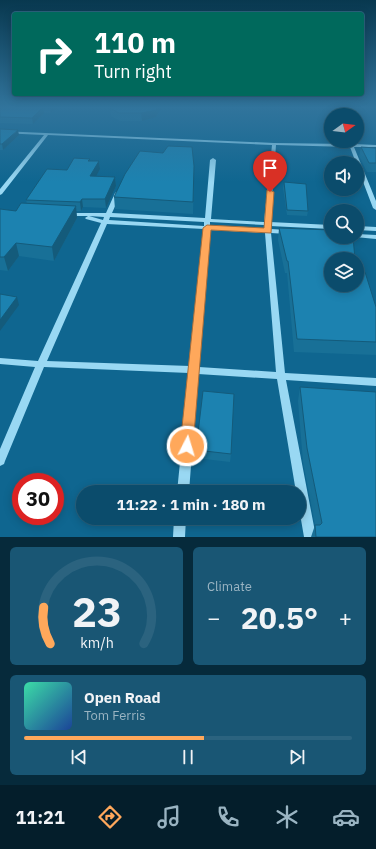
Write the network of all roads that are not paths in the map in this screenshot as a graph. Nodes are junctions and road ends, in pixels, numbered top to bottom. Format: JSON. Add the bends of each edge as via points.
{"nodes":[{"id":1,"x":1,"y":132,"type":"edge"},
{"id":2,"x":47,"y":134,"type":"junction"},
{"id":3,"x":324,"y":143,"type":"edge"},
{"id":4,"x":274,"y":144,"type":"junction"},
{"id":5,"x":364,"y":145,"type":"edge"},
{"id":6,"x":376,"y":146,"type":"edge"},
{"id":7,"x":352,"y":148,"type":"edge"},
{"id":8,"x":213,"y":160,"type":"dead end"},
{"id":9,"x":121,"y":186,"type":"edge"},
{"id":10,"x":0,"y":193,"type":"edge"},
{"id":11,"x":376,"y":208,"type":"edge"},
{"id":12,"x":60,"y":214,"type":"edge"},
{"id":13,"x":107,"y":218,"type":"junction"},
{"id":14,"x":207,"y":224,"type":"junction"},
{"id":15,"x":268,"y":227,"type":"junction"},
{"id":16,"x":324,"y":227,"type":"edge"},
{"id":17,"x":364,"y":228,"type":"edge"},
{"id":18,"x":376,"y":229,"type":"edge"},
{"id":19,"x":292,"y":233,"type":"edge"},
{"id":20,"x":364,"y":236,"type":"edge"},
{"id":21,"x":376,"y":237,"type":"edge"},
{"id":22,"x":0,"y":361,"type":"edge"},
{"id":23,"x":41,"y":364,"type":"junction"},
{"id":24,"x":194,"y":370,"type":"junction"},
{"id":25,"x":281,"y":377,"type":"junction"},
{"id":26,"x":376,"y":382,"type":"edge"},
{"id":27,"x":0,"y":461,"type":"edge"},
{"id":28,"x":184,"y":485,"type":"edge"},
{"id":29,"x":180,"y":525,"type":"edge"},
{"id":30,"x":179,"y":537,"type":"edge"},
{"id":31,"x":310,"y":537,"type":"edge"}],
"edges":[{"from":1,"to":2,"type":"street"},
{"from":2,"to":4,"type":"street"},
{"from":2,"to":10,"type":"street"},
{"from":3,"to":4,"type":"street"},
{"from":4,"to":15,"type":"street"},
{"from":5,"to":6,"type":"street"},
{"from":7,"to":11,"type":"street"},
{"from":8,"to":14,"type":"street"},
{"from":9,"to":13,"type":"street"},
{"from":12,"to":13,"type":"street"},
{"from":13,"to":14,"type":"street"},
{"from":13,"to":23,"type":"street"},
{"from":14,"to":15,"type":"street"},
{"from":14,"to":24,"type":"street"},
{"from":15,"to":16,"type":"street"},
{"from":15,"to":19,"type":"street"},
{"from":15,"to":25,"type":"street"},
{"from":17,"to":18,"type":"street"},
{"from":20,"to":21,"type":"street"},
{"from":22,"to":23,"type":"street"},
{"from":23,"to":24,"type":"street"},
{"from":23,"to":27,"type":"street"},
{"from":24,"to":25,"type":"street"},
{"from":24,"to":28,"type":"street"},
{"from":25,"to":26,"type":"street"},
{"from":25,"to":31,"type":"street"},
{"from":29,"to":30,"type":"street"}]}
